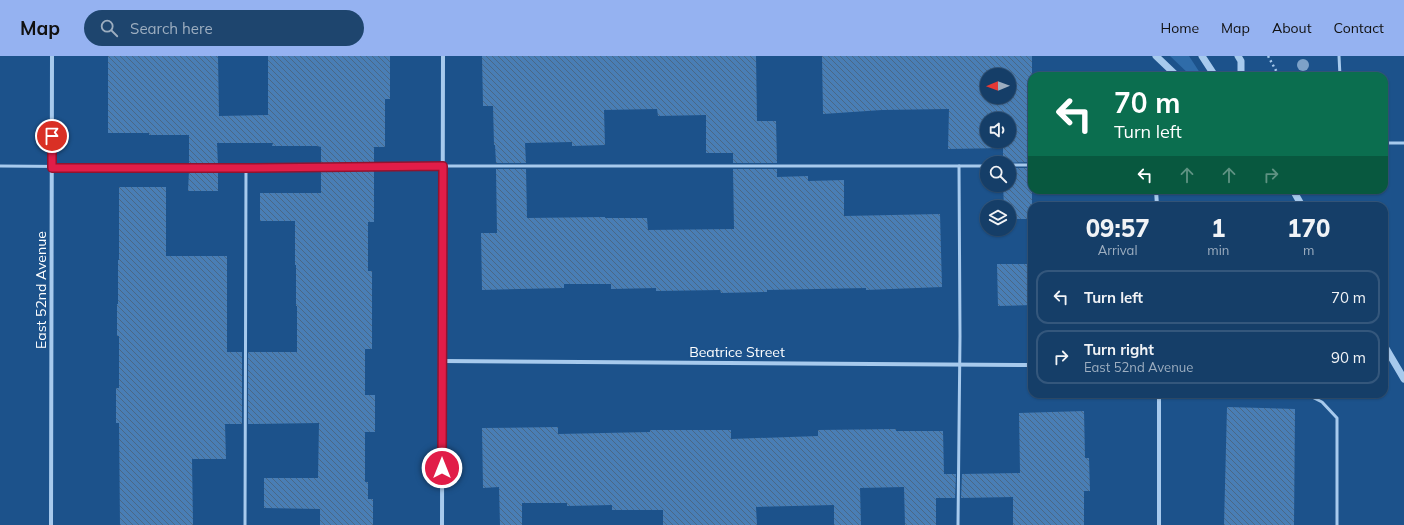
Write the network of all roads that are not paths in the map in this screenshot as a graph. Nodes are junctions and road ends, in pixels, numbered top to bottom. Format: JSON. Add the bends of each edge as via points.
{"nodes":[{"id":1,"x":52,"y":56,"type":"edge"},
{"id":2,"x":443,"y":56,"type":"edge"},
{"id":3,"x":1156,"y":56,"type":"edge"},
{"id":4,"x":1202,"y":56,"type":"edge"},
{"id":5,"x":1238,"y":56,"type":"edge"},
{"id":6,"x":1339,"y":56,"type":"edge"},
{"id":7,"x":1173,"y":72,"type":"edge"},
{"id":8,"x":1212,"y":72,"type":"edge"},
{"id":9,"x":1241,"y":72,"type":"edge"},
{"id":10,"x":1340,"y":72,"type":"edge"},
{"id":11,"x":1388,"y":143,"type":"edge"},
{"id":12,"x":1404,"y":143,"type":"edge"},
{"id":13,"x":1016,"y":165,"type":"edge"},
{"id":14,"x":1028,"y":165,"type":"edge"},
{"id":15,"x":0,"y":166,"type":"edge"},
{"id":16,"x":443,"y":166,"type":"junction"},
{"id":17,"x":959,"y":166,"type":"junction"},
{"id":18,"x":980,"y":166,"type":"edge"},
{"id":19,"x":52,"y":168,"type":"junction"},
{"id":20,"x":246,"y":168,"type":"junction"},
{"id":21,"x":1388,"y":352,"type":"edge"},
{"id":22,"x":442,"y":361,"type":"junction"},
{"id":23,"x":960,"y":365,"type":"junction"},
{"id":24,"x":1028,"y":365,"type":"edge"},
{"id":25,"x":1404,"y":379,"type":"edge"},
{"id":26,"x":1159,"y":398,"type":"edge"},
{"id":27,"x":1314,"y":398,"type":"edge"},
{"id":28,"x":52,"y":525,"type":"edge"},
{"id":29,"x":245,"y":525,"type":"edge"},
{"id":30,"x":442,"y":525,"type":"edge"},
{"id":31,"x":958,"y":525,"type":"edge"},
{"id":32,"x":1159,"y":525,"type":"edge"},
{"id":33,"x":1337,"y":525,"type":"edge"}],
"edges":[{"from":1,"to":19,"type":"street","name":"East 52nd Avenue"},
{"from":2,"to":16,"type":"street"},
{"from":3,"to":7,"type":"street"},
{"from":4,"to":8,"type":"street"},
{"from":5,"to":9,"type":"street","via":[[1241,61]]},
{"from":6,"to":10,"type":"lane"},
{"from":11,"to":12,"type":"lane"},
{"from":13,"to":14,"type":"lane"},
{"from":15,"to":19,"type":"lane"},
{"from":16,"to":17,"type":"lane"},
{"from":16,"to":20,"type":"lane"},
{"from":16,"to":22,"type":"street"},
{"from":17,"to":18,"type":"lane"},
{"from":17,"to":23,"type":"lane"},
{"from":19,"to":20,"type":"lane"},
{"from":19,"to":28,"type":"street","name":"East 52nd Avenue"},
{"from":20,"to":29,"type":"lane"},
{"from":21,"to":25,"type":"street"},
{"from":22,"to":23,"type":"street","name":"Beatrice Street"},
{"from":22,"to":30,"type":"street"},
{"from":23,"to":24,"type":"street","name":"Beatrice Street"},
{"from":23,"to":31,"type":"lane"},
{"from":26,"to":32,"type":"street"},
{"from":27,"to":33,"type":"lane","via":[[1322,402],[1337,418]]}]}
